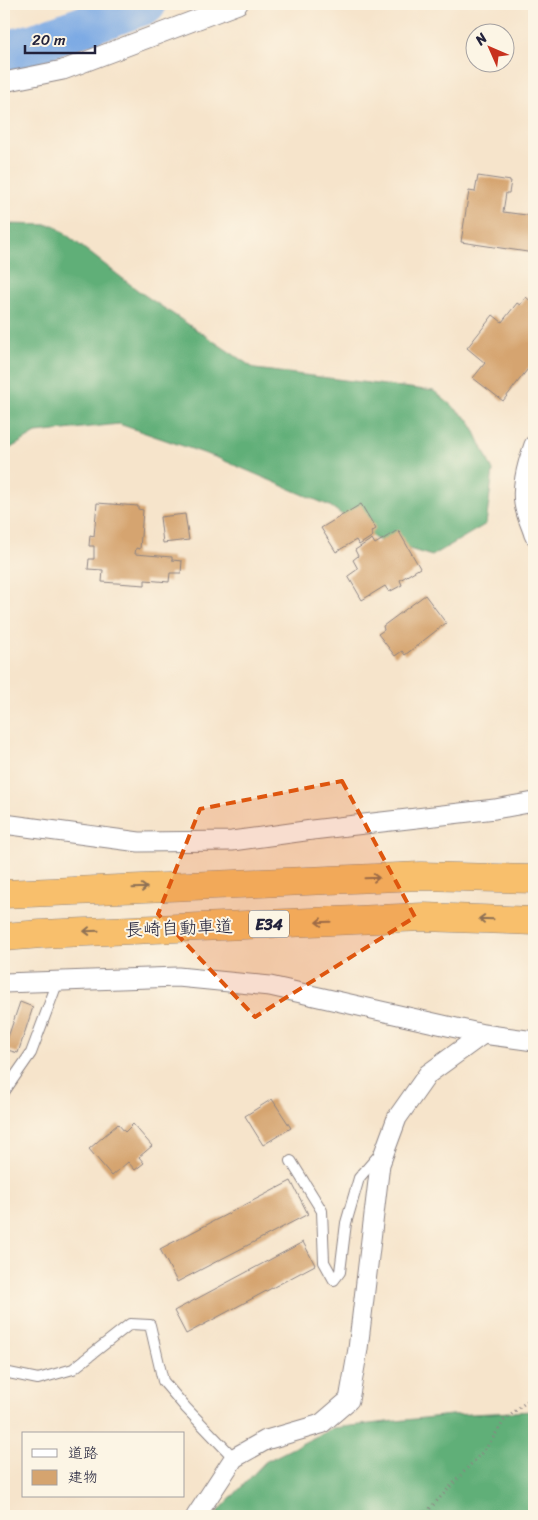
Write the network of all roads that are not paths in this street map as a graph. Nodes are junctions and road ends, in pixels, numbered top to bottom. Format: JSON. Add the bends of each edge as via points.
{"nodes":[{"id":1,"x":238,"y":4,"type":"edge"},
{"id":2,"x":4,"y":82,"type":"edge"},
{"id":3,"x":534,"y":445,"type":"edge"},
{"id":4,"x":534,"y":535,"type":"edge"},
{"id":5,"x":534,"y":802,"type":"edge"},
{"id":6,"x":4,"y":824,"type":"edge"},
{"id":7,"x":534,"y":879,"type":"edge"},
{"id":8,"x":4,"y":894,"type":"edge"},
{"id":9,"x":534,"y":921,"type":"edge"},
{"id":10,"x":4,"y":937,"type":"edge"},
{"id":11,"x":58,"y":981,"type":"junction"},
{"id":12,"x":4,"y":983,"type":"edge"},
{"id":13,"x":483,"y":1034,"type":"junction"},
{"id":14,"x":534,"y":1041,"type":"edge"},
{"id":15,"x":4,"y":1092,"type":"edge"},
{"id":16,"x":387,"y":1146,"type":"junction"},
{"id":17,"x":291,"y":1161,"type":"dead end"},
{"id":18,"x":4,"y":1372,"type":"edge"},
{"id":19,"x":234,"y":1458,"type":"junction"},
{"id":20,"x":196,"y":1516,"type":"edge"}],
"edges":[{"from":1,"to":2,"type":"street","via":[[64,70]]},
{"from":3,"to":4,"type":"street","via":[[527,463],[524,487],[525,510]]},
{"from":5,"to":6,"type":"street","via":[[232,841],[139,842]]},
{"from":8,"to":7,"type":"highway","one_way":true,"via":[[421,876]]},
{"from":9,"to":10,"type":"highway","name":"長崎自動車道","number":"E34","one_way":true,"via":[[423,917]]},
{"from":11,"to":12,"type":"street"},
{"from":11,"to":13,"type":"street","via":[[178,978],[270,986]]},
{"from":11,"to":15,"type":"lane","via":[[31,1053]]},
{"from":13,"to":14,"type":"street"},
{"from":13,"to":16,"type":"street","via":[[428,1074],[397,1118]]},
{"from":16,"to":17,"type":"lane","via":[[358,1178],[346,1223],[340,1272],[334,1280],[324,1262],[322,1211]]},
{"from":16,"to":19,"type":"street","via":[[380,1164],[349,1400],[321,1424],[266,1440]]},
{"from":18,"to":19,"type":"lane","via":[[38,1378],[73,1369],[130,1324],[150,1325],[163,1381]]},
{"from":19,"to":20,"type":"street"}]}
